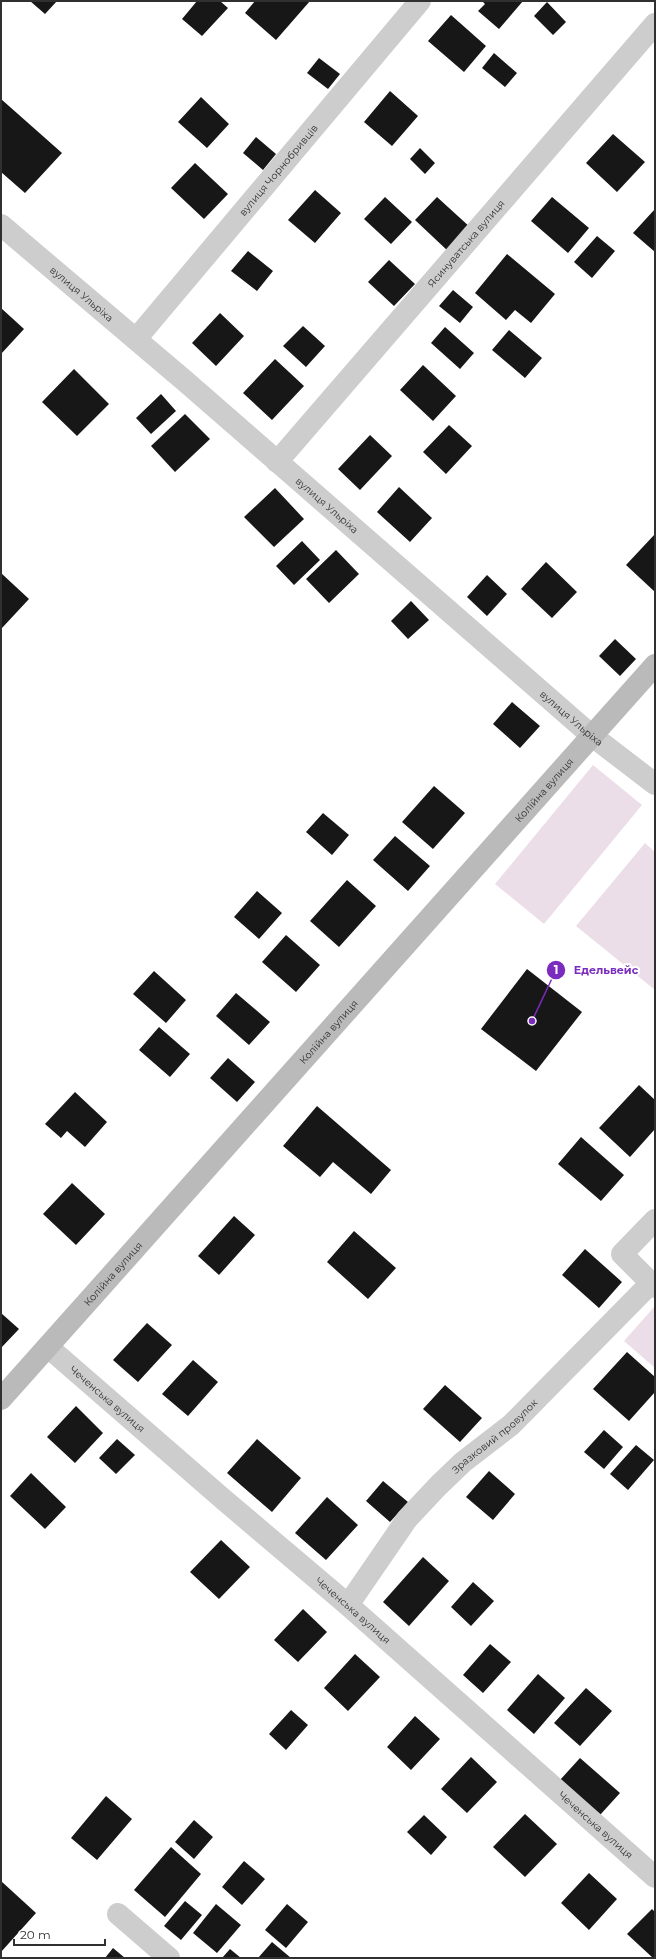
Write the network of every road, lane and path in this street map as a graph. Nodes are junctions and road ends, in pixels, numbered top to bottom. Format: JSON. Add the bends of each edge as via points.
{"nodes":[{"id":1,"x":420,"y":1,"type":"edge"},
{"id":2,"x":655,"y":24,"type":"edge"},
{"id":3,"x":1,"y":225,"type":"edge"},
{"id":4,"x":136,"y":339,"type":"junction"},
{"id":5,"x":277,"y":462,"type":"junction"},
{"id":6,"x":655,"y":665,"type":"edge"},
{"id":7,"x":591,"y":735,"type":"junction"},
{"id":8,"x":655,"y":784,"type":"edge"},
{"id":9,"x":655,"y":1220,"type":"edge"},
{"id":10,"x":653,"y":1285,"type":"edge"},
{"id":11,"x":48,"y":1347,"type":"junction"},
{"id":12,"x":1,"y":1399,"type":"edge"},
{"id":13,"x":348,"y":1604,"type":"junction"},
{"id":14,"x":655,"y":1877,"type":"edge"},
{"id":15,"x":118,"y":1914,"type":"dead end"},
{"id":16,"x":169,"y":1958,"type":"edge"}],
"edges":[{"from":1,"to":4,"type":"street","name":"вулиця Чорнобривців"},
{"from":2,"to":5,"type":"street","name":"Ясинуватська вулиця"},
{"from":3,"to":4,"type":"street","name":"вулиця Ульріха"},
{"from":4,"to":5,"type":"street","name":"вулиця Ульріха"},
{"from":5,"to":7,"type":"street","name":"вулиця Ульріха"},
{"from":6,"to":7,"type":"street","name":"Колійна вулиця"},
{"from":7,"to":8,"type":"street","name":"вулиця Ульріха"},
{"from":7,"to":11,"type":"street","name":"Колійна вулиця"},
{"from":9,"to":10,"type":"street","via":[[622,1254]]},
{"from":10,"to":13,"type":"street","name":"Зразковий провулок","via":[[511,1425],[463,1462],[438,1486],[407,1519]]},
{"from":11,"to":12,"type":"street","name":"Колійна вулиця"},
{"from":11,"to":13,"type":"street","name":"Чеченська вулиця"},
{"from":13,"to":14,"type":"street","name":"Чеченська вулиця"},
{"from":15,"to":16,"type":"street"}]}
